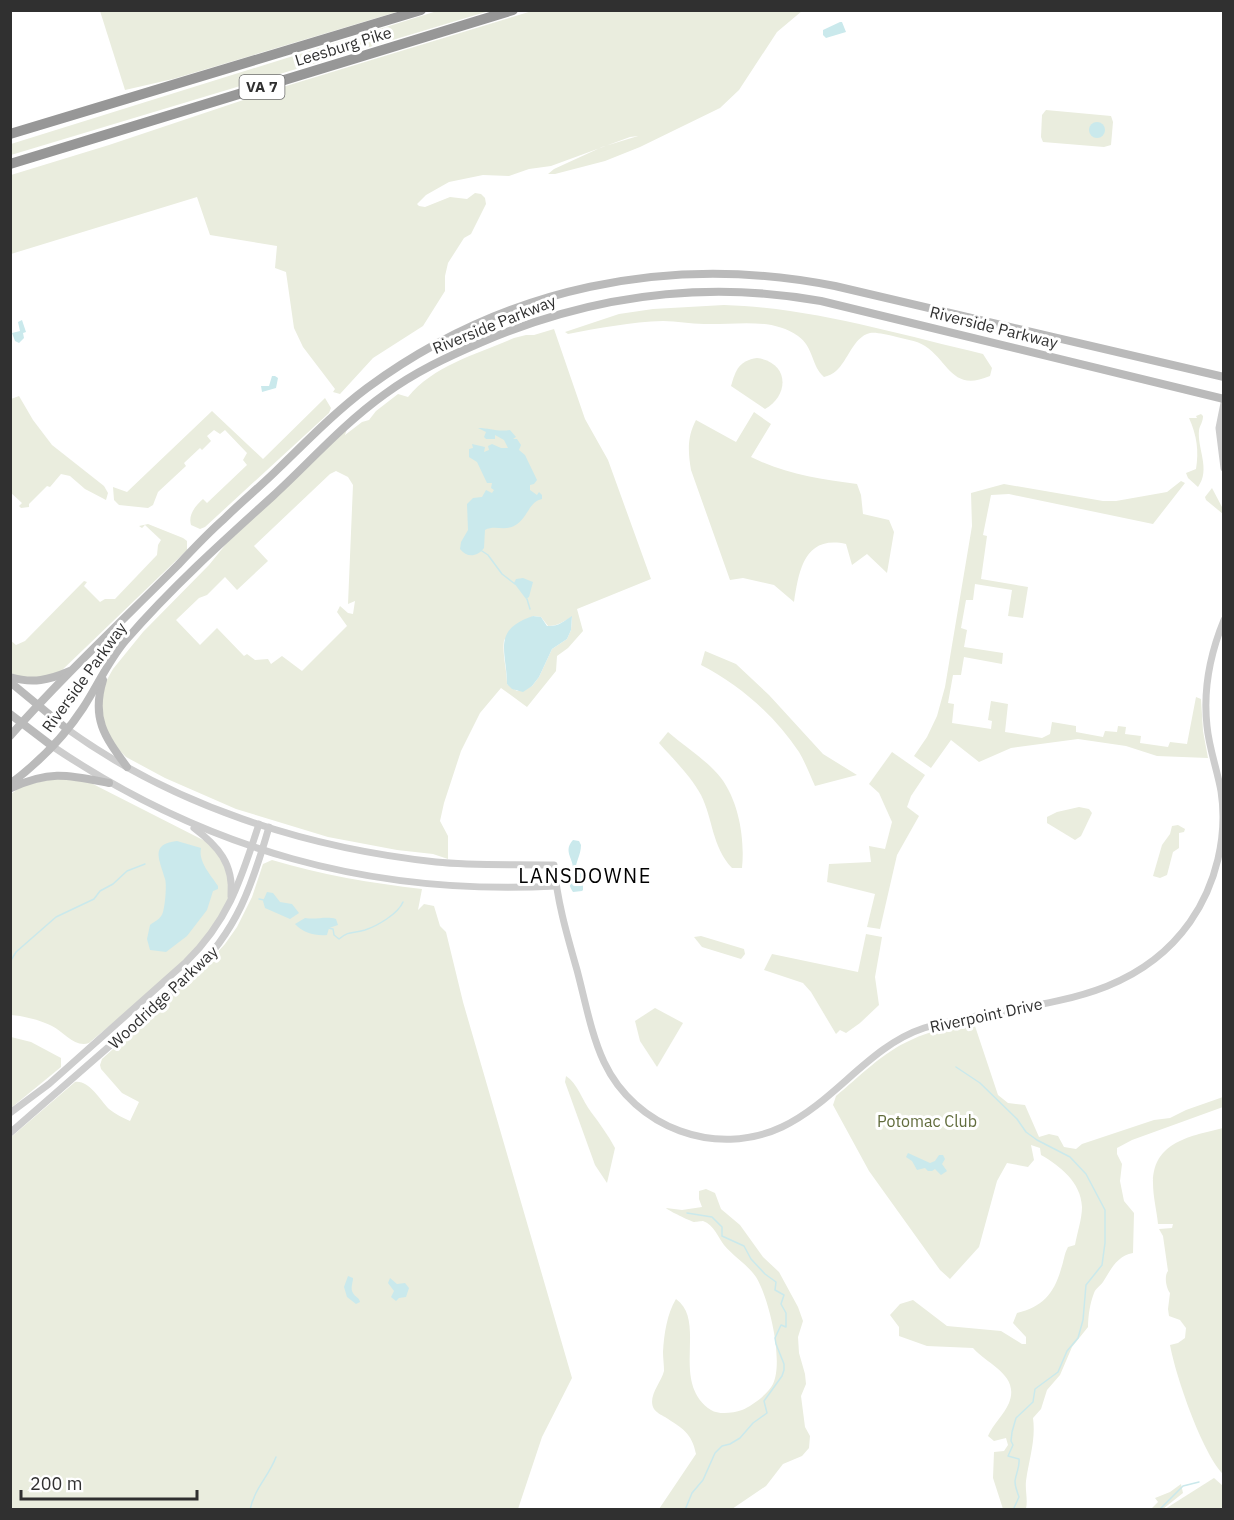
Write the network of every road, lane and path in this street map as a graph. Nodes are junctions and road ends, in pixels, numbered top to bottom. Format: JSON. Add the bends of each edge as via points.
{"nodes":[{"id":1,"x":421,"y":10,"type":"edge"},
{"id":2,"x":513,"y":10,"type":"edge"},
{"id":3,"x":10,"y":132,"type":"edge"},
{"id":4,"x":13,"y":163,"type":"edge"},
{"id":5,"x":1224,"y":377,"type":"edge"},
{"id":6,"x":1224,"y":401,"type":"edge"},
{"id":7,"x":1224,"y":468,"type":"edge"},
{"id":8,"x":1224,"y":621,"type":"edge"},
{"id":9,"x":110,"y":662,"type":"junction"},
{"id":10,"x":76,"y":668,"type":"junction"},
{"id":11,"x":10,"y":680,"type":"edge"},
{"id":12,"x":38,"y":706,"type":"junction"},
{"id":13,"x":10,"y":714,"type":"edge"},
{"id":14,"x":22,"y":723,"type":"junction"},
{"id":15,"x":68,"y":729,"type":"junction"},
{"id":16,"x":10,"y":736,"type":"edge"},
{"id":17,"x":52,"y":746,"type":"junction"},
{"id":18,"x":127,"y":767,"type":"junction"},
{"id":19,"x":109,"y":783,"type":"junction"},
{"id":20,"x":10,"y":786,"type":"edge"},
{"id":21,"x":185,"y":821,"type":"junction"},
{"id":22,"x":259,"y":824,"type":"junction"},
{"id":23,"x":269,"y":827,"type":"junction"},
{"id":24,"x":252,"y":846,"type":"junction"},
{"id":25,"x":263,"y":850,"type":"junction"},
{"id":26,"x":556,"y":886,"type":"junction"},
{"id":27,"x":230,"y":905,"type":"junction"},
{"id":28,"x":10,"y":1113,"type":"edge"},
{"id":29,"x":10,"y":1133,"type":"edge"}],
"edges":[{"from":1,"to":3,"type":"highway","name":"Leesburg Pike","number":"VA 7"},
{"from":2,"to":4,"type":"highway","name":"Leesburg Pike","number":"VA 7"},
{"from":5,"to":10,"type":"main road","name":"Riverside Parkway","via":[[786,278],[678,274],[618,280],[571,291],[472,325],[408,360],[365,390],[223,519]]},
{"from":6,"to":7,"type":"street","via":[[1219,428]]},
{"from":6,"to":9,"type":"main road","name":"Riverside Parkway","via":[[804,298],[748,291],[691,291],[580,307],[510,330],[445,358],[378,399],[334,435],[217,546]]},
{"from":8,"to":26,"type":"street","name":"Riverpoint Drive","via":[[1213,652],[1206,700],[1208,734],[1221,798],[1221,842],[1210,885],[1181,935],[1143,969],[1110,987],[913,1032],[888,1046],[809,1111],[772,1131],[740,1139],[698,1136],[662,1123],[628,1097],[611,1075],[598,1048]]},
{"from":9,"to":15,"type":"main road","name":"Riverside Parkway"},
{"from":9,"to":18,"type":"main road","via":[[99,693],[99,719],[106,738]]},
{"from":10,"to":11,"type":"main road","via":[[38,682]]},
{"from":10,"to":12,"type":"main road","name":"Riverside Parkway"},
{"from":11,"to":12,"type":"main road"},
{"from":12,"to":14,"type":"main road","name":"Riverside Parkway"},
{"from":12,"to":15,"type":"main road"},
{"from":13,"to":14,"type":"main road"},
{"from":14,"to":16,"type":"main road","name":"Riverside Parkway"},
{"from":14,"to":17,"type":"main road"},
{"from":15,"to":17,"type":"main road","name":"Riverside Parkway"},
{"from":15,"to":18,"type":"street"},
{"from":17,"to":19,"type":"street"},
{"from":17,"to":20,"type":"main road","name":"Riverside Parkway"},
{"from":18,"to":22,"type":"street"},
{"from":19,"to":20,"type":"main road","via":[[55,774]]},
{"from":19,"to":21,"type":"street"},
{"from":21,"to":24,"type":"street"},
{"from":21,"to":27,"type":"street","via":[[224,856],[231,880]]},
{"from":22,"to":23,"type":"street"},
{"from":22,"to":24,"type":"street","name":"Woodridge Parkway"},
{"from":23,"to":25,"type":"street","name":"Woodridge Parkway"},
{"from":23,"to":26,"type":"street","name":"Riverpoint Drive","via":[[391,856],[460,864],[554,865]]},
{"from":24,"to":25,"type":"street"},
{"from":24,"to":27,"type":"street","name":"Woodridge Parkway"},
{"from":25,"to":26,"type":"street","via":[[399,881],[470,887]]},
{"from":25,"to":29,"type":"street","name":"Woodridge Parkway","via":[[240,911],[212,954]]},
{"from":27,"to":28,"type":"street","name":"Woodridge Parkway","via":[[214,933],[186,962],[49,1084]]}]}
